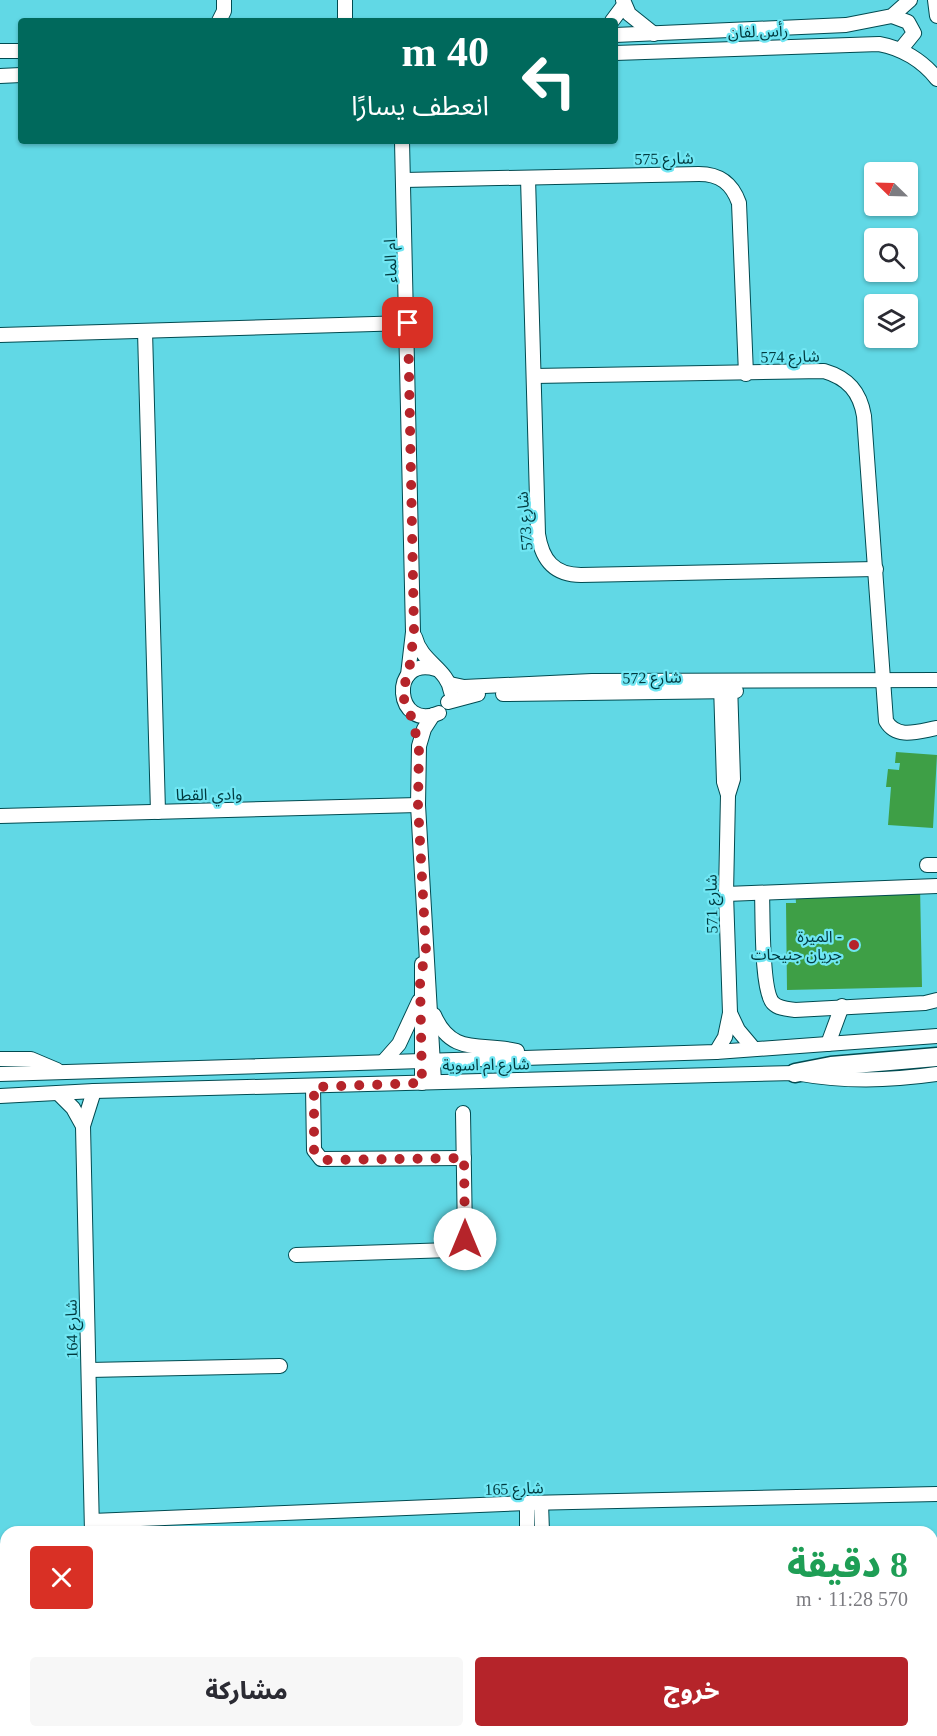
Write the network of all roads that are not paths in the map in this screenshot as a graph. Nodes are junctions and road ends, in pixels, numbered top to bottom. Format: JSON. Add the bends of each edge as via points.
{"nodes":[{"id":1,"x":345,"y":0,"type":"edge"},
{"id":2,"x":910,"y":0,"type":"edge"},
{"id":3,"x":935,"y":0,"type":"edge"},
{"id":4,"x":623,"y":2,"type":"edge"},
{"id":5,"x":892,"y":16,"type":"junction"},
{"id":6,"x":937,"y":16,"type":"edge"},
{"id":7,"x":345,"y":18,"type":"edge"},
{"id":8,"x":614,"y":18,"type":"edge"},
{"id":9,"x":618,"y":34,"type":"edge"},
{"id":10,"x":654,"y":34,"type":"junction"},
{"id":11,"x":901,"y":49,"type":"junction"},
{"id":12,"x":0,"y":51,"type":"edge"},
{"id":13,"x":18,"y":51,"type":"edge"},
{"id":14,"x":618,"y":53,"type":"edge"},
{"id":15,"x":18,"y":75,"type":"edge"},
{"id":16,"x":0,"y":76,"type":"edge"},
{"id":17,"x":937,"y":79,"type":"edge"},
{"id":18,"x":402,"y":144,"type":"edge"},
{"id":19,"x":528,"y":178,"type":"junction"},
{"id":20,"x":404,"y":180,"type":"junction"},
{"id":21,"x":408,"y":323,"type":"junction"},
{"id":22,"x":145,"y":331,"type":"junction"},
{"id":23,"x":0,"y":335,"type":"edge"},
{"id":24,"x":747,"y":374,"type":"junction"},
{"id":25,"x":534,"y":376,"type":"junction"},
{"id":26,"x":876,"y":569,"type":"junction"},
{"id":27,"x":414,"y":632,"type":"junction"},
{"id":28,"x":436,"y":669,"type":"junction"},
{"id":29,"x":408,"y":675,"type":"junction"},
{"id":30,"x":937,"y":680,"type":"edge"},
{"id":31,"x":884,"y":681,"type":"junction"},
{"id":32,"x":450,"y":684,"type":"junction"},
{"id":33,"x":725,"y":687,"type":"junction"},
{"id":34,"x":448,"y":702,"type":"junction"},
{"id":35,"x":409,"y":709,"type":"junction"},
{"id":36,"x":433,"y":715,"type":"junction"},
{"id":37,"x":937,"y":728,"type":"edge"},
{"id":38,"x":419,"y":746,"type":"junction"},
{"id":39,"x":418,"y":805,"type":"junction"},
{"id":40,"x":158,"y":812,"type":"junction"},
{"id":41,"x":0,"y":816,"type":"edge"},
{"id":42,"x":937,"y":886,"type":"edge"},
{"id":43,"x":726,"y":894,"type":"junction"},
{"id":44,"x":762,"y":894,"type":"junction"},
{"id":45,"x":426,"y":951,"type":"junction"},
{"id":46,"x":421,"y":997,"type":"junction"},
{"id":47,"x":937,"y":1000,"type":"edge"},
{"id":48,"x":842,"y":1006,"type":"junction"},
{"id":49,"x":432,"y":1007,"type":"junction"},
{"id":50,"x":730,"y":1013,"type":"junction"},
{"id":51,"x":937,"y":1036,"type":"edge"},
{"id":52,"x":828,"y":1044,"type":"junction"},
{"id":53,"x":754,"y":1049,"type":"junction"},
{"id":54,"x":716,"y":1052,"type":"junction"},
{"id":55,"x":536,"y":1057,"type":"junction"},
{"id":56,"x":937,"y":1057,"type":"edge"},
{"id":57,"x":0,"y":1059,"type":"edge"},
{"id":58,"x":428,"y":1060,"type":"junction"},
{"id":59,"x":384,"y":1061,"type":"junction"},
{"id":60,"x":59,"y":1072,"type":"junction"},
{"id":61,"x":795,"y":1073,"type":"junction"},
{"id":62,"x":0,"y":1074,"type":"edge"},
{"id":63,"x":937,"y":1074,"type":"edge"},
{"id":64,"x":428,"y":1082,"type":"junction"},
{"id":65,"x":309,"y":1087,"type":"junction"},
{"id":66,"x":94,"y":1091,"type":"junction"},
{"id":67,"x":58,"y":1093,"type":"junction"},
{"id":68,"x":0,"y":1096,"type":"edge"},
{"id":69,"x":463,"y":1113,"type":"dead end"},
{"id":70,"x":83,"y":1126,"type":"junction"},
{"id":71,"x":464,"y":1158,"type":"junction"},
{"id":72,"x":296,"y":1256,"type":"dead end"},
{"id":73,"x":280,"y":1366,"type":"dead end"},
{"id":74,"x":88,"y":1370,"type":"junction"},
{"id":75,"x":937,"y":1494,"type":"edge"},
{"id":76,"x":534,"y":1503,"type":"junction"},
{"id":77,"x":92,"y":1526,"type":"edge"},
{"id":78,"x":528,"y":1526,"type":"edge"},
{"id":79,"x":540,"y":1526,"type":"edge"}],
"edges":[{"from":1,"to":7,"type":"street"},
{"from":2,"to":5,"type":"street"},
{"from":3,"to":6,"type":"street"},
{"from":4,"to":8,"type":"street"},
{"from":4,"to":10,"type":"street","via":[[636,22]]},
{"from":5,"to":10,"type":"street","name":"رأس لفان","via":[[846,25]]},
{"from":5,"to":11,"type":"street","via":[[908,22],[914,33]]},
{"from":9,"to":10,"type":"street","name":"رأس لفان"},
{"from":11,"to":14,"type":"street","name":"رأس لفان","via":[[868,43]]},
{"from":11,"to":17,"type":"street","name":"رأس لفان"},
{"from":12,"to":13,"type":"street"},
{"from":15,"to":16,"type":"street"},
{"from":18,"to":20,"type":"street","name":"ام الماء"},
{"from":19,"to":20,"type":"street","name":"شارع 575"},
{"from":19,"to":24,"type":"street","name":"شارع 575","via":[[708,174],[731,187],[739,203]]},
{"from":19,"to":25,"type":"street","name":"شارع 573"},
{"from":20,"to":21,"type":"street","name":"ام الماء"},
{"from":21,"to":22,"type":"street"},
{"from":21,"to":27,"type":"street","name":"ام الماء"},
{"from":22,"to":23,"type":"street"},
{"from":22,"to":40,"type":"street"},
{"from":24,"to":25,"type":"street","name":"شارع 574"},
{"from":24,"to":26,"type":"street","name":"شارع 574","via":[[824,371],[844,379],[858,395],[864,416]]},
{"from":25,"to":26,"type":"street","name":"شارع 573","via":[[540,546],[551,566],[560,572],[581,575]]},
{"from":26,"to":31,"type":"street","name":"شارع 574"},
{"from":27,"to":28,"type":"street","name":"ام الماء","via":[[421,653]]},
{"from":27,"to":29,"type":"street","name":"ام الماء"},
{"from":28,"to":29,"type":"street","via":[[422,667]]},
{"from":28,"to":32,"type":"street"},
{"from":29,"to":35,"type":"street","via":[[402,695]]},
{"from":30,"to":31,"type":"street","name":"شارع 572"},
{"from":31,"to":33,"type":"street","name":"شارع 572","via":[[856,682],[845,687]]},
{"from":31,"to":37,"type":"street","name":"شارع 574","via":[[885,715],[890,727],[901,733]]},
{"from":32,"to":33,"type":"street","name":"شارع 572","via":[[465,687],[592,681]]},
{"from":32,"to":34,"type":"street"},
{"from":33,"to":34,"type":"street","name":"شارع 572","via":[[480,694]]},
{"from":33,"to":43,"type":"street","name":"شارع 571"},
{"from":34,"to":36,"type":"street"},
{"from":35,"to":36,"type":"street","via":[[416,714]]},
{"from":35,"to":38,"type":"street"},
{"from":36,"to":38,"type":"street"},
{"from":38,"to":39,"type":"street"},
{"from":39,"to":40,"type":"street","name":"وادي القطا"},
{"from":39,"to":45,"type":"street"},
{"from":40,"to":41,"type":"street","name":"وادي القطا"},
{"from":42,"to":44,"type":"street"},
{"from":43,"to":44,"type":"street"},
{"from":43,"to":50,"type":"street","name":"شارع 571"},
{"from":44,"to":48,"type":"street","via":[[766,985],[773,1002],[795,1010]]},
{"from":45,"to":46,"type":"street"},
{"from":45,"to":49,"type":"street"},
{"from":46,"to":58,"type":"street"},
{"from":46,"to":59,"type":"street","via":[[399,1044]]},
{"from":47,"to":48,"type":"street"},
{"from":48,"to":52,"type":"street"},
{"from":49,"to":55,"type":"street","via":[[439,1025],[459,1043]]},
{"from":49,"to":58,"type":"street"},
{"from":50,"to":53,"type":"street","name":"شارع 571"},
{"from":50,"to":54,"type":"street","name":"شارع 571","via":[[725,1037]]},
{"from":51,"to":52,"type":"street","name":"شارع ام اسوية"},
{"from":52,"to":53,"type":"street","name":"شارع ام اسوية"},
{"from":53,"to":54,"type":"street","name":"شارع ام اسوية"},
{"from":54,"to":55,"type":"street","name":"شارع ام اسوية"},
{"from":55,"to":58,"type":"street","name":"شارع ام اسوية"},
{"from":56,"to":61,"type":"main road"},
{"from":57,"to":60,"type":"street","via":[[31,1059]]},
{"from":58,"to":59,"type":"street","name":"شارع ام اسوية"},
{"from":58,"to":64,"type":"street"},
{"from":59,"to":60,"type":"street","name":"شارع ام اسوية"},
{"from":60,"to":62,"type":"street","name":"شارع ام اسوية"},
{"from":61,"to":63,"type":"street","name":"شارع ام اسوية","via":[[866,1081]]},
{"from":61,"to":64,"type":"street","name":"شارع ام اسوية"},
{"from":64,"to":65,"type":"street","name":"شارع ام اسوية"},
{"from":65,"to":66,"type":"street","name":"شارع ام اسوية"},
{"from":65,"to":71,"type":"street","via":[[314,1150],[324,1160]]},
{"from":66,"to":67,"type":"street","name":"شارع ام اسوية"},
{"from":66,"to":70,"type":"street","name":"شارع 164"},
{"from":67,"to":68,"type":"street","name":"شارع ام اسوية"},
{"from":67,"to":70,"type":"street"},
{"from":69,"to":71,"type":"street"},
{"from":70,"to":74,"type":"street","name":"شارع 164"},
{"from":71,"to":72,"type":"street","via":[[465,1236],[458,1248]]},
{"from":73,"to":74,"type":"street"},
{"from":74,"to":77,"type":"street","name":"شارع 164"},
{"from":75,"to":76,"type":"street","name":"شارع 165"},
{"from":76,"to":77,"type":"street","name":"شارع 165"},
{"from":76,"to":78,"type":"street"},
{"from":76,"to":79,"type":"street"}]}
